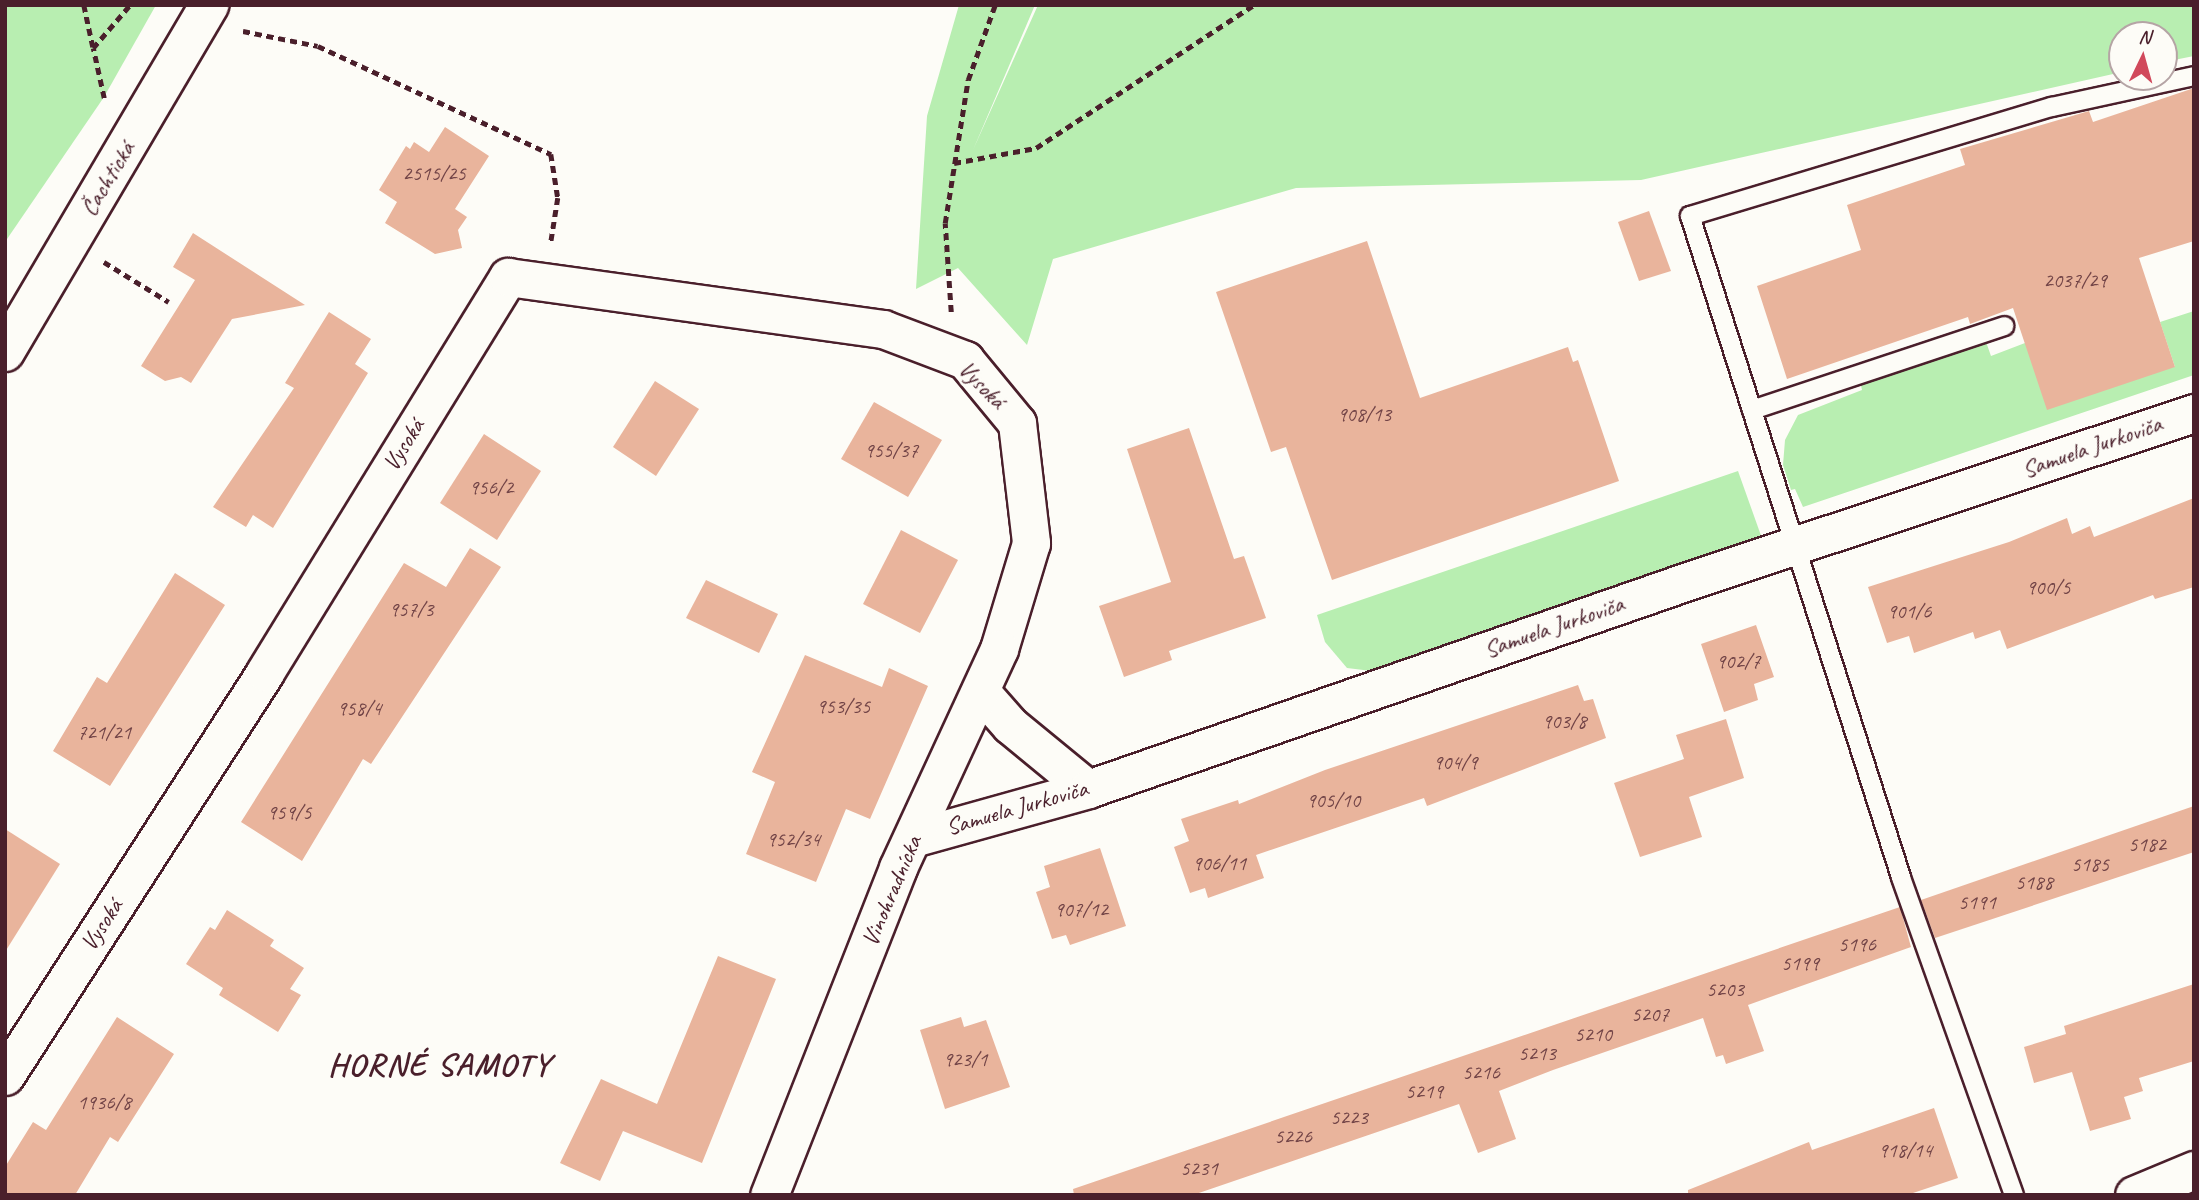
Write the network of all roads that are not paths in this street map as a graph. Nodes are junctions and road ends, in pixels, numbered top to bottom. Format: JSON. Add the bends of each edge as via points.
{"nodes":[{"id":1,"x":220,"y":17,"type":"edge"},
{"id":2,"x":2194,"y":76,"type":"edge"},
{"id":3,"x":2004,"y":326,"type":"dead end"},
{"id":4,"x":5,"y":352,"type":"edge"},
{"id":5,"x":1752,"y":410,"type":"junction"},
{"id":6,"x":2194,"y":413,"type":"edge"},
{"id":7,"x":1017,"y":423,"type":"joint"},
{"id":8,"x":1793,"y":548,"type":"junction"},
{"id":9,"x":981,"y":692,"type":"junction"},
{"id":10,"x":1088,"y":789,"type":"junction"},
{"id":11,"x":914,"y":838,"type":"junction"},
{"id":12,"x":5,"y":1076,"type":"edge"},
{"id":13,"x":2194,"y":1170,"type":"edge"},
{"id":14,"x":2136,"y":1194,"type":"edge"},
{"id":15,"x":769,"y":1195,"type":"edge"},
{"id":16,"x":2014,"y":1195,"type":"edge"}],
"edges":[{"from":1,"to":4,"type":"main road","name":"Čachtická"},
{"from":2,"to":5,"type":"lane","via":[[2052,107],[1690,216]]},
{"from":3,"to":5,"type":"lane"},
{"from":5,"to":8,"type":"lane"},
{"from":6,"to":8,"type":"street","name":"Samuela Jurkoviča"},
{"from":7,"to":9,"type":"street","name":"Vinohradnícka","via":[[1031,543]]},
{"from":7,"to":12,"type":"street","name":"Vysoká","via":[[964,360],[883,329],[508,277],[265,672]]},
{"from":8,"to":10,"type":"street","name":"Samuela Jurkoviča"},
{"from":8,"to":16,"type":"lane","via":[[1901,877]]},
{"from":9,"to":10,"type":"street","via":[[1010,725]]},
{"from":9,"to":11,"type":"street","name":"Vinohradnícka"},
{"from":10,"to":11,"type":"street","name":"Samuela Jurkoviča"},
{"from":11,"to":15,"type":"street","name":"Vinohradnícka"},
{"from":13,"to":14,"type":"street"}]}
